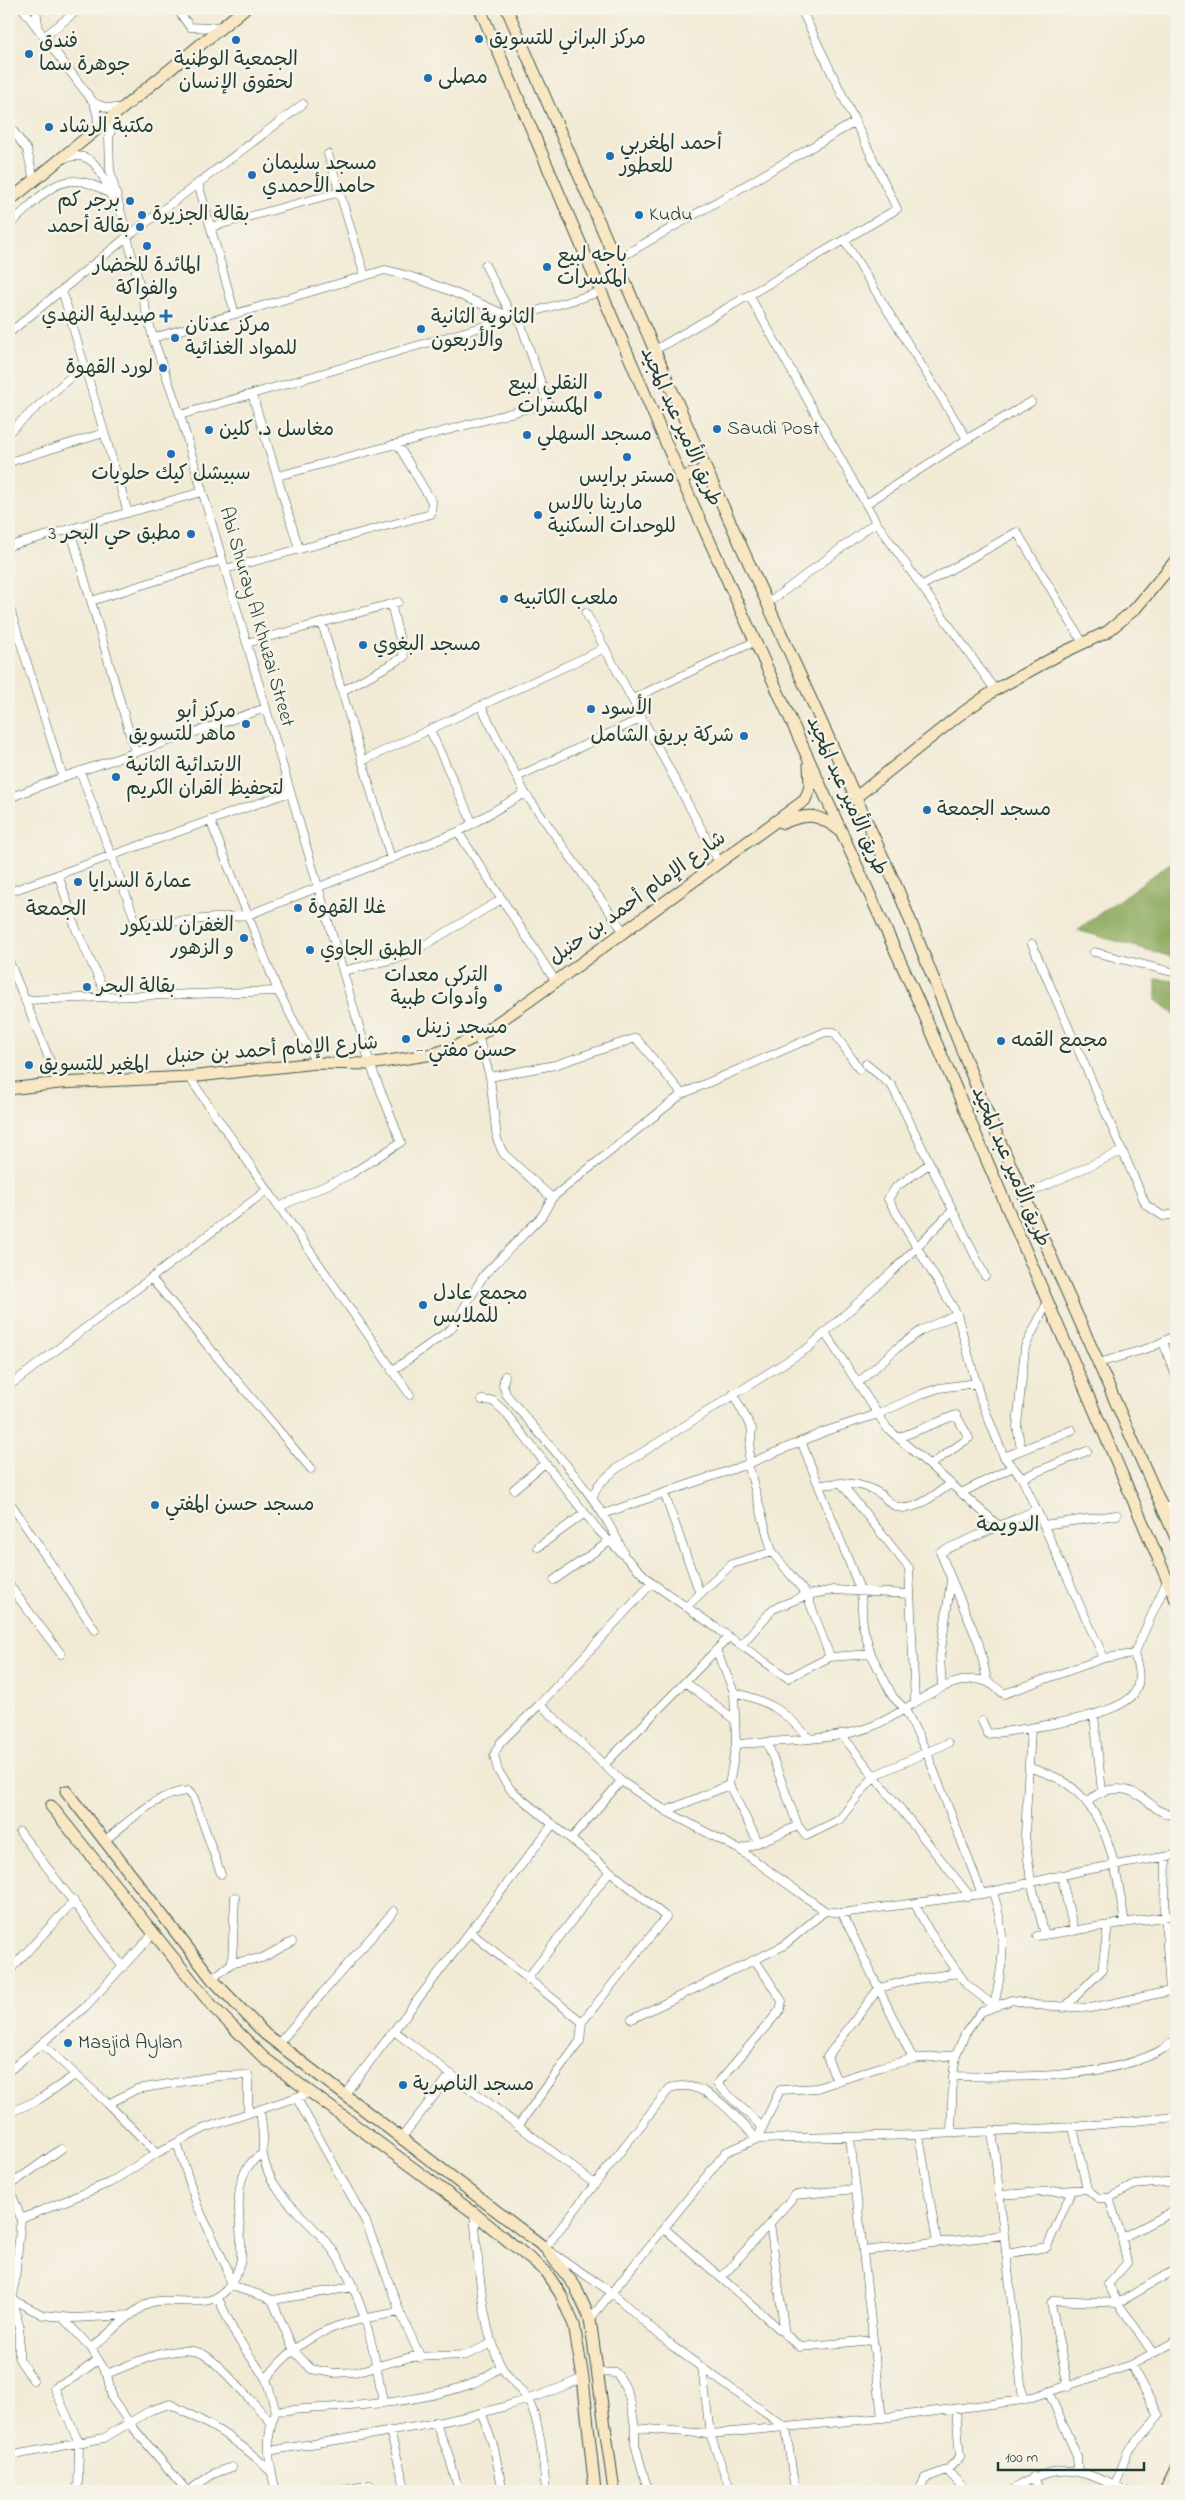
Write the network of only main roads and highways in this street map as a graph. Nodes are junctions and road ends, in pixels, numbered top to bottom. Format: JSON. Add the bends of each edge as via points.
{"nodes":[{"id":1,"x":244,"y":9,"type":"edge"},
{"id":2,"x":480,"y":9,"type":"edge"},
{"id":3,"x":507,"y":9,"type":"edge"},
{"id":4,"x":9,"y":201,"type":"edge"},
{"id":5,"x":706,"y":468,"type":"junction"},
{"id":6,"x":681,"y":478,"type":"junction"},
{"id":7,"x":1176,"y":560,"type":"edge"},
{"id":8,"x":809,"y":756,"type":"junction"},
{"id":9,"x":856,"y":797,"type":"junction"},
{"id":10,"x":767,"y":829,"type":"junction"},
{"id":11,"x":842,"y":831,"type":"junction"},
{"id":12,"x":9,"y":1089,"type":"edge"},
{"id":13,"x":1047,"y":1247,"type":"junction"},
{"id":14,"x":1028,"y":1256,"type":"junction"},
{"id":15,"x":1176,"y":1538,"type":"edge"},
{"id":16,"x":1176,"y":1600,"type":"edge"},
{"id":17,"x":66,"y":1791,"type":"dead end"},
{"id":18,"x":50,"y":1806,"type":"dead end"},
{"id":19,"x":1176,"y":2468,"type":"edge"},
{"id":20,"x":595,"y":2491,"type":"edge"},
{"id":21,"x":614,"y":2491,"type":"edge"},
{"id":22,"x":1165,"y":2491,"type":"edge"}],
"edges":[{"from":1,"to":4,"type":"main road"},
{"from":2,"to":6,"type":"main road","name":"طريق الأمير عبد المجيد"},
{"from":3,"to":5,"type":"main road","name":"طريق الأمير عبد المجيد"},
{"from":5,"to":6,"type":"main road"},
{"from":5,"to":9,"type":"main road","name":"طريق الأمير عبد المجيد"},
{"from":6,"to":8,"type":"main road","name":"طريق الأمير عبد المجيد"},
{"from":7,"to":9,"type":"main road","via":[[1135,609],[1107,632],[995,690]]},
{"from":8,"to":10,"type":"main road","via":[[810,787],[805,800]]},
{"from":8,"to":11,"type":"main road","name":"طريق الأمير عبد المجيد"},
{"from":9,"to":13,"type":"main road","name":"طريق الأمير عبد المجيد"},
{"from":10,"to":11,"type":"main road","via":[[812,814]]},
{"from":10,"to":12,"type":"main road","name":"شارع الإمام أحمد بن حنبل","via":[[556,982],[478,1036],[452,1048],[370,1064],[316,1063],[189,1077],[59,1083]]},
{"from":11,"to":14,"type":"main road","name":"طريق الأمير عبد المجيد"},
{"from":13,"to":14,"type":"main road"},
{"from":13,"to":15,"type":"main road","name":"طريق الأمير عبد المجيد"},
{"from":14,"to":16,"type":"main road","name":"طريق الأمير عبد المجيد"},
{"from":17,"to":21,"type":"main road","via":[[212,1978],[265,2034],[545,2248],[575,2286],[590,2319]]},
{"from":18,"to":20,"type":"main road","via":[[214,2008],[264,2058],[474,2213],[545,2271],[574,2325]]},
{"from":19,"to":22,"type":"main road"}]}
